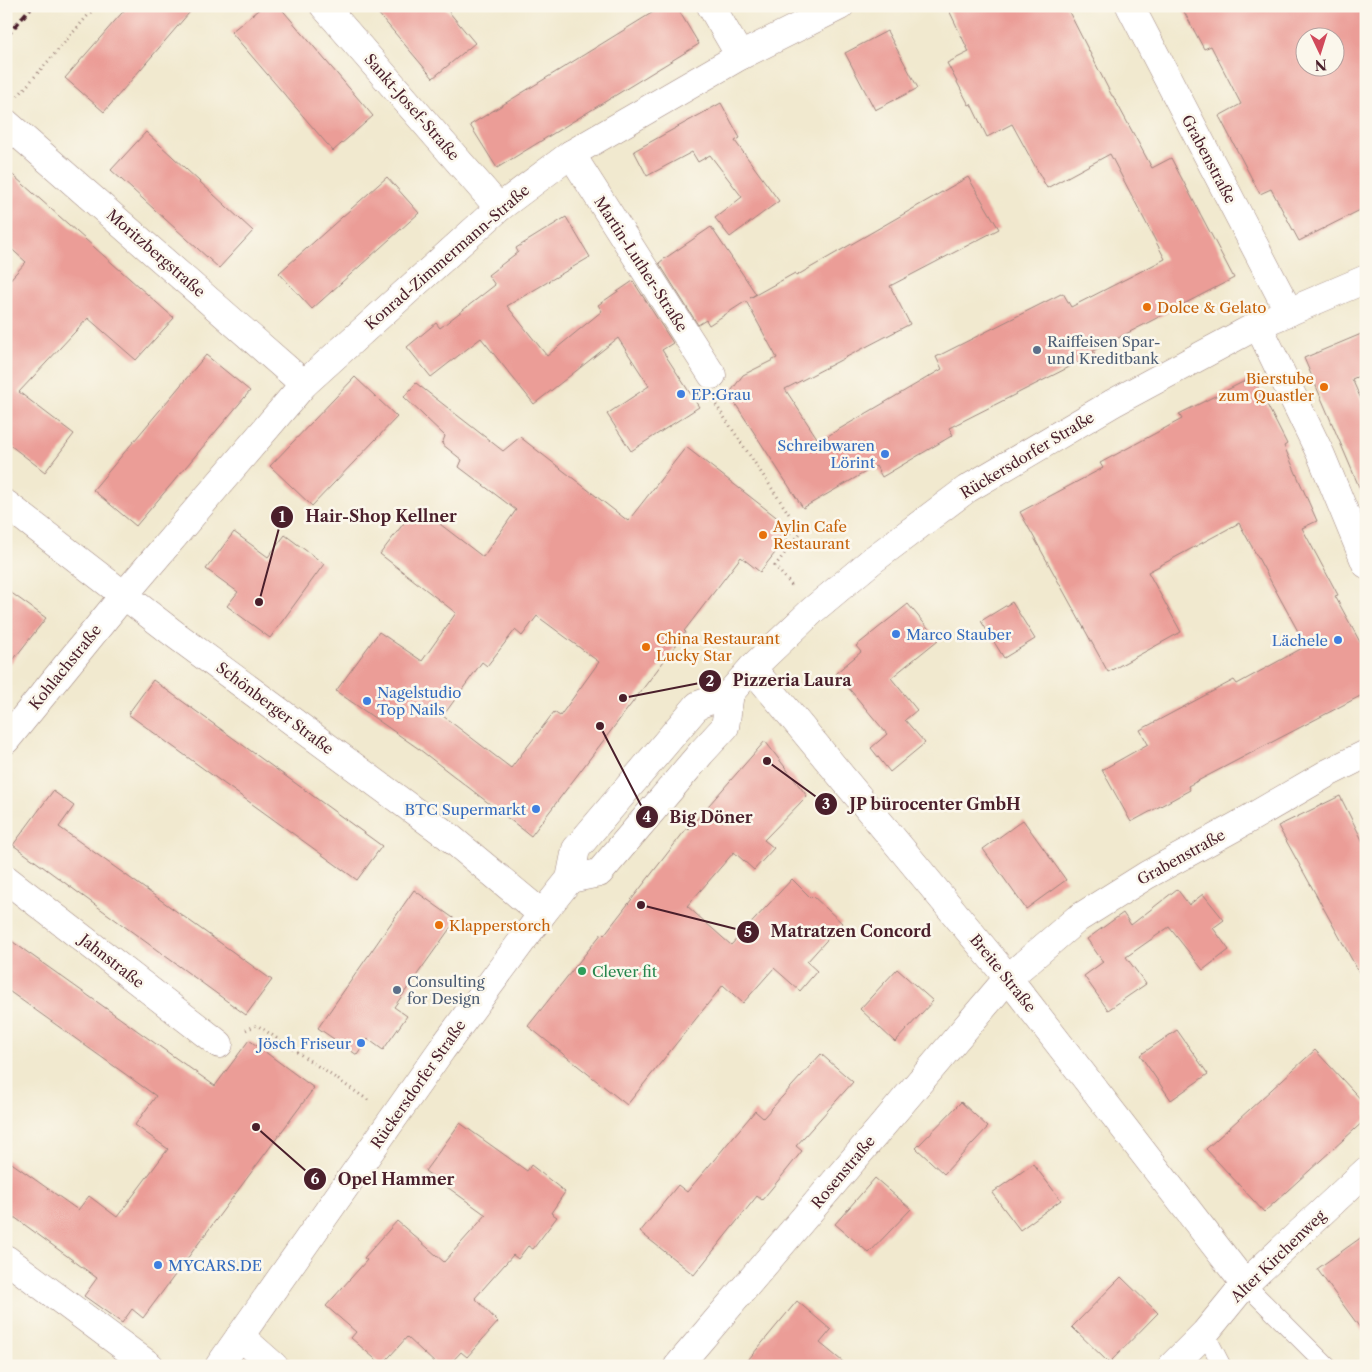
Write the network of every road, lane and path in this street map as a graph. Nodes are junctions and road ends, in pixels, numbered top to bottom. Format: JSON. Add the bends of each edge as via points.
{"nodes":[{"id":1,"x":96,"y":6,"type":"edge"},
{"id":2,"x":324,"y":6,"type":"edge"},
{"id":3,"x":711,"y":6,"type":"edge"},
{"id":4,"x":840,"y":6,"type":"edge"},
{"id":5,"x":1130,"y":6,"type":"edge"},
{"id":6,"x":740,"y":56,"type":"junction"},
{"id":7,"x":10,"y":111,"type":"edge"},
{"id":8,"x":570,"y":154,"type":"junction"},
{"id":9,"x":499,"y":208,"type":"junction"},
{"id":10,"x":1366,"y":279,"type":"edge"},
{"id":11,"x":1289,"y":312,"type":"junction"},
{"id":12,"x":1258,"y":325,"type":"junction"},
{"id":13,"x":712,"y":375,"type":"joint"},
{"id":14,"x":304,"y":384,"type":"junction"},
{"id":15,"x":6,"y":504,"type":"edge"},
{"id":16,"x":1366,"y":564,"type":"edge"},
{"id":17,"x":124,"y":595,"type":"junction"},
{"id":18,"x":813,"y":610,"type":"junction"},
{"id":19,"x":752,"y":668,"type":"junction"},
{"id":20,"x":6,"y":740,"type":"edge"},
{"id":21,"x":1366,"y":754,"type":"edge"},
{"id":22,"x":6,"y":878,"type":"edge"},
{"id":23,"x":542,"y":914,"type":"junction"},
{"id":24,"x":1008,"y":978,"type":"junction"},
{"id":25,"x":219,"y":1044,"type":"joint"},
{"id":26,"x":394,"y":1118,"type":"junction"},
{"id":27,"x":1363,"y":1181,"type":"edge"},
{"id":28,"x":6,"y":1259,"type":"edge"},
{"id":29,"x":1246,"y":1284,"type":"junction"},
{"id":30,"x":1205,"y":1333,"type":"junction"},
{"id":31,"x":240,"y":1336,"type":"junction"},
{"id":32,"x":150,"y":1366,"type":"edge"},
{"id":33,"x":219,"y":1366,"type":"edge"},
{"id":34,"x":274,"y":1366,"type":"edge"},
{"id":35,"x":678,"y":1366,"type":"edge"},
{"id":36,"x":1172,"y":1366,"type":"edge"},
{"id":37,"x":1222,"y":1366,"type":"edge"},
{"id":38,"x":1327,"y":1366,"type":"edge"}],
"edges":[{"from":1,"to":7,"type":"path"},
{"from":2,"to":9,"type":"street","name":"Sankt-Josef-Straße"},
{"from":3,"to":6,"type":"street"},
{"from":4,"to":6,"type":"street","name":"Konrad-Zimmermann-Straße"},
{"from":5,"to":11,"type":"street","name":"Grabenstraße"},
{"from":6,"to":8,"type":"street","name":"Konrad-Zimmermann-Straße"},
{"from":7,"to":14,"type":"street","name":"Moritzbergstraße"},
{"from":8,"to":9,"type":"street","name":"Konrad-Zimmermann-Straße"},
{"from":8,"to":13,"type":"street","name":"Martin-Luther-Straße"},
{"from":9,"to":14,"type":"street","name":"Konrad-Zimmermann-Straße"},
{"from":10,"to":11,"type":"street","name":"Rückersdorfer Straße"},
{"from":11,"to":12,"type":"street","name":"Rückersdorfer Straße"},
{"from":12,"to":16,"type":"street","via":[[1321,455]]},
{"from":12,"to":18,"type":"street","name":"Rückersdorfer Straße","via":[[1113,403],[967,490],[874,559]]},
{"from":13,"to":18,"type":"path","via":[[708,393],[801,532],[775,566]]},
{"from":14,"to":17,"type":"street","name":"Konrad-Zimmermann-Straße"},
{"from":15,"to":17,"type":"street","name":"Schönberger Straße"},
{"from":17,"to":20,"type":"street","name":"Kohlachstraße"},
{"from":17,"to":23,"type":"street","name":"Schönberger Straße","via":[[448,836]]},
{"from":18,"to":19,"type":"street","name":"Rückersdorfer Straße"},
{"from":19,"to":23,"type":"street","name":"Rückersdorfer Straße","via":[[730,693],[698,704],[576,849],[570,879]]},
{"from":19,"to":24,"type":"street","name":"Breite Straße"},
{"from":21,"to":24,"type":"street","name":"Grabenstraße","via":[[1147,875],[1077,920]]},
{"from":22,"to":25,"type":"street","name":"Jahnstraße"},
{"from":23,"to":26,"type":"street","name":"Rückersdorfer Straße"},
{"from":24,"to":29,"type":"street","name":"Breite Straße"},
{"from":24,"to":35,"type":"street","name":"Rosenstraße"},
{"from":25,"to":26,"type":"path","via":[[257,1025]]},
{"from":26,"to":31,"type":"street","name":"Rückersdorfer Straße"},
{"from":27,"to":29,"type":"street","name":"Alter Kirchenweg"},
{"from":28,"to":32,"type":"street"},
{"from":29,"to":30,"type":"street","name":"Alter Kirchenweg"},
{"from":29,"to":38,"type":"lane"},
{"from":30,"to":36,"type":"street","name":"Alter Kirchenweg"},
{"from":30,"to":37,"type":"lane"},
{"from":31,"to":33,"type":"street","name":"Rückersdorfer Straße"},
{"from":31,"to":34,"type":"street"}]}
